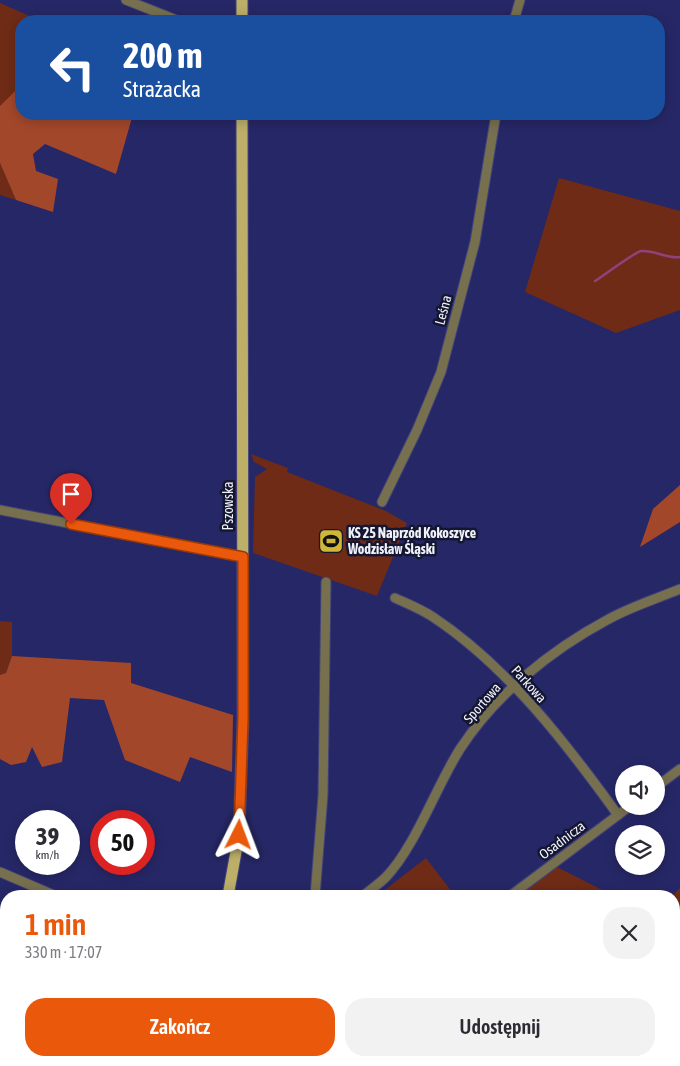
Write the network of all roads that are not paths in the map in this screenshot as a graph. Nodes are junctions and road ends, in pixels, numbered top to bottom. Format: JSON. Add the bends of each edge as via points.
{"nodes":[{"id":1,"x":126,"y":0,"type":"edge"},
{"id":2,"x":242,"y":0,"type":"edge"},
{"id":3,"x":520,"y":0,"type":"edge"},
{"id":4,"x":164,"y":15,"type":"edge"},
{"id":5,"x":242,"y":15,"type":"edge"},
{"id":6,"x":516,"y":15,"type":"edge"},
{"id":7,"x":242,"y":120,"type":"edge"},
{"id":8,"x":495,"y":120,"type":"edge"},
{"id":9,"x":382,"y":502,"type":"dead end"},
{"id":10,"x":0,"y":510,"type":"edge"},
{"id":11,"x":243,"y":557,"type":"junction"},
{"id":12,"x":326,"y":582,"type":"dead end"},
{"id":13,"x":680,"y":589,"type":"edge"},
{"id":14,"x":395,"y":598,"type":"dead end"},
{"id":15,"x":515,"y":686,"type":"junction"},
{"id":16,"x":680,"y":769,"type":"edge"},
{"id":17,"x":665,"y":780,"type":"edge"},
{"id":18,"x":618,"y":816,"type":"joint"},
{"id":19,"x":0,"y":872,"type":"edge"},
{"id":20,"x":42,"y":890,"type":"edge"},
{"id":21,"x":229,"y":890,"type":"edge"},
{"id":22,"x":315,"y":890,"type":"edge"},
{"id":23,"x":369,"y":890,"type":"edge"},
{"id":24,"x":518,"y":890,"type":"edge"}],
"edges":[{"from":1,"to":4,"type":"street"},
{"from":2,"to":5,"type":"main road"},
{"from":3,"to":6,"type":"street"},
{"from":7,"to":11,"type":"main road","name":"Pszowska"},
{"from":8,"to":9,"type":"street","name":"Leśna","via":[[475,242],[441,372]]},
{"from":10,"to":11,"type":"street"},
{"from":11,"to":21,"type":"main road","name":"Pszowska","via":[[241,790],[239,835]]},
{"from":12,"to":22,"type":"street","via":[[323,795]]},
{"from":13,"to":15,"type":"street","name":"Sportowa","via":[[608,619],[559,650]]},
{"from":14,"to":15,"type":"street","name":"Parkowa","via":[[431,616],[468,642]]},
{"from":15,"to":18,"type":"street","name":"Parkowa"},
{"from":15,"to":23,"type":"street","name":"Sportowa","via":[[461,748],[408,847],[386,876]]},
{"from":16,"to":17,"type":"street"},
{"from":18,"to":24,"type":"street","name":"Osadnicza"},
{"from":19,"to":20,"type":"street"}]}
